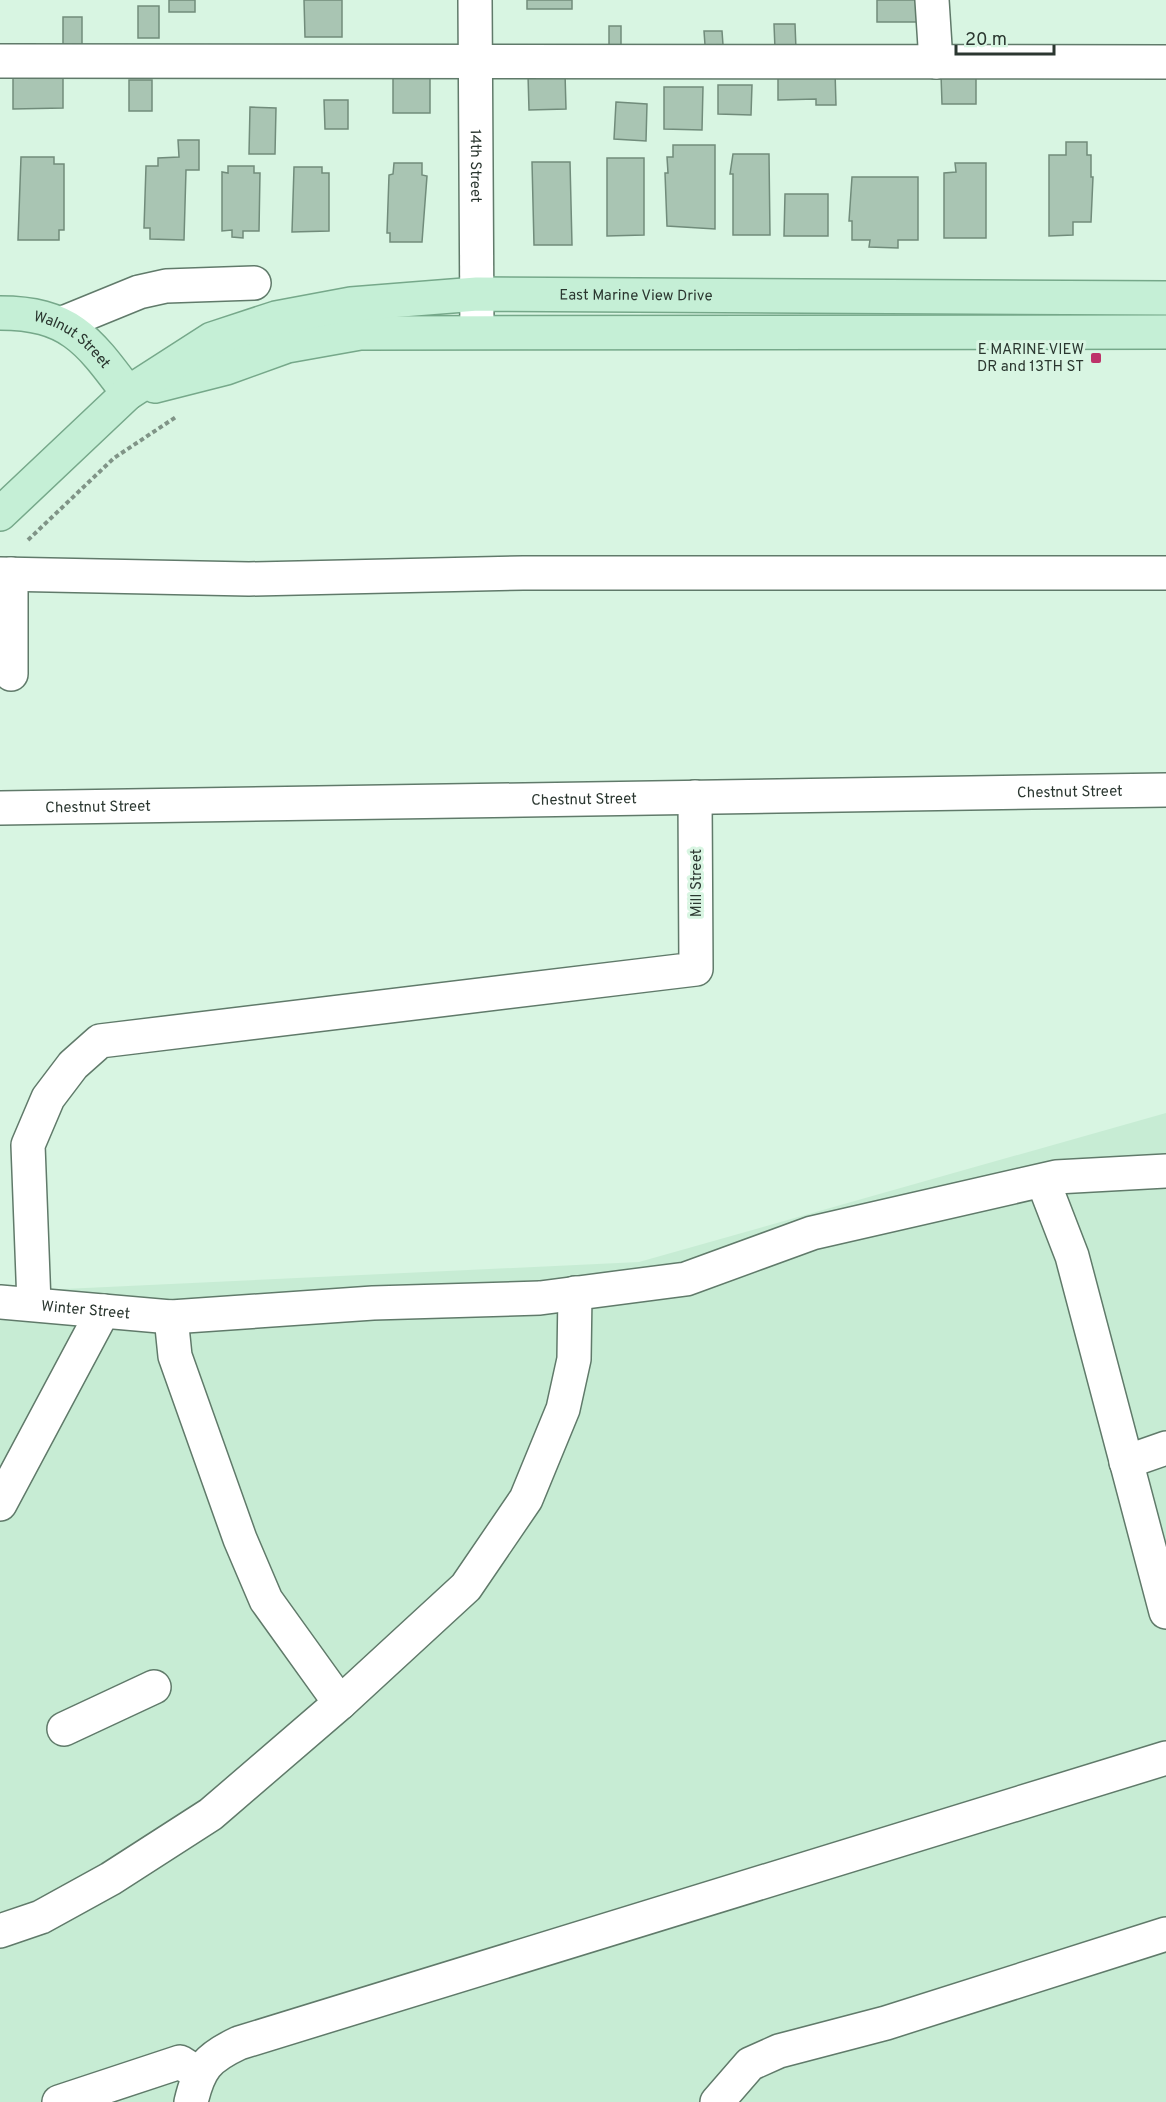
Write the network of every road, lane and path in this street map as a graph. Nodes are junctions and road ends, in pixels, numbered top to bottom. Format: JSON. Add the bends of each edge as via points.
{"nodes":[{"id":1,"x":475,"y":0,"type":"edge"},
{"id":2,"x":932,"y":0,"type":"edge"},
{"id":3,"x":475,"y":60,"type":"junction"},
{"id":4,"x":0,"y":61,"type":"edge"},
{"id":5,"x":936,"y":62,"type":"junction"},
{"id":6,"x":1166,"y":62,"type":"edge"},
{"id":7,"x":254,"y":284,"type":"dead end"},
{"id":8,"x":477,"y":294,"type":"junction"},
{"id":9,"x":1166,"y":298,"type":"edge"},
{"id":10,"x":0,"y":314,"type":"edge"},
{"id":11,"x":63,"y":323,"type":"junction"},
{"id":12,"x":477,"y":332,"type":"junction"},
{"id":13,"x":1166,"y":332,"type":"edge"},
{"id":14,"x":128,"y":393,"type":"junction"},
{"id":15,"x":184,"y":412,"type":"dead end"},
{"id":16,"x":0,"y":514,"type":"edge"},
{"id":17,"x":24,"y":543,"type":"dead end"},
{"id":18,"x":1166,"y":573,"type":"edge"},
{"id":19,"x":5,"y":574,"type":"edge"},
{"id":20,"x":11,"y":674,"type":"dead end"},
{"id":21,"x":1166,"y":790,"type":"edge"},
{"id":22,"x":695,"y":797,"type":"junction"},
{"id":23,"x":0,"y":808,"type":"edge"},
{"id":24,"x":1166,"y":1171,"type":"edge"},
{"id":25,"x":1042,"y":1181,"type":"junction"},
{"id":26,"x":575,"y":1293,"type":"junction"},
{"id":27,"x":0,"y":1302,"type":"edge"},
{"id":28,"x":34,"y":1304,"type":"junction"},
{"id":29,"x":103,"y":1311,"type":"junction"},
{"id":30,"x":171,"y":1317,"type":"junction"},
{"id":31,"x":1166,"y":1448,"type":"edge"},
{"id":32,"x":1126,"y":1462,"type":"junction"},
{"id":33,"x":0,"y":1504,"type":"edge"},
{"id":34,"x":1166,"y":1612,"type":"edge"},
{"id":35,"x":154,"y":1687,"type":"dead end"},
{"id":36,"x":340,"y":1703,"type":"junction"},
{"id":37,"x":64,"y":1729,"type":"dead end"},
{"id":38,"x":1166,"y":1758,"type":"edge"},
{"id":39,"x":0,"y":1931,"type":"edge"},
{"id":40,"x":1166,"y":1934,"type":"edge"},
{"id":41,"x":195,"y":2088,"type":"edge"},
{"id":42,"x":59,"y":2102,"type":"edge"},
{"id":43,"x":717,"y":2102,"type":"edge"}],
"edges":[{"from":1,"to":3,"type":"street","name":"14th Street"},
{"from":2,"to":5,"type":"street"},
{"from":3,"to":4,"type":"street"},
{"from":3,"to":5,"type":"street"},
{"from":3,"to":8,"type":"street","name":"14th Street"},
{"from":5,"to":6,"type":"street"},
{"from":7,"to":11,"type":"street","via":[[166,286],[139,292]]},
{"from":8,"to":9,"type":"main road","name":"East Marine View Drive"},
{"from":8,"to":12,"type":"street","name":"14th Street"},
{"from":8,"to":14,"type":"main road","name":"East Marine View Drive","via":[[351,304],[276,318],[212,339]]},
{"from":10,"to":11,"type":"main road","name":"Walnut Street","via":[[16,313]]},
{"from":11,"to":14,"type":"main road","name":"Walnut Street","via":[[96,350]]},
{"from":12,"to":13,"type":"main road","name":"East Marine View Drive"},
{"from":12,"to":14,"type":"main road","name":"East Marine View Drive","via":[[360,333],[287,346],[226,368]]},
{"from":14,"to":16,"type":"main road","name":"East Marine View Drive"},
{"from":15,"to":17,"type":"path","via":[[114,458]]},
{"from":18,"to":19,"type":"street","via":[[524,573],[249,579]]},
{"from":19,"to":20,"type":"street"},
{"from":21,"to":22,"type":"street","name":"Chestnut Street"},
{"from":22,"to":23,"type":"street","name":"Chestnut Street"},
{"from":22,"to":28,"type":"street","name":"Mill Street","via":[[696,969],[100,1041],[79,1058],[48,1098],[28,1145]]},
{"from":24,"to":25,"type":"street","name":"Winter Street"},
{"from":25,"to":26,"type":"street","name":"Winter Street","via":[[812,1233],[686,1279]]},
{"from":25,"to":32,"type":"street","via":[[1072,1256]]},
{"from":26,"to":30,"type":"street","name":"Winter Street"},
{"from":26,"to":36,"type":"street","via":[[574,1359],[563,1409],[526,1499],[466,1587]]},
{"from":27,"to":28,"type":"street","name":"Winter Street"},
{"from":28,"to":29,"type":"street","name":"Winter Street"},
{"from":29,"to":30,"type":"street","name":"Winter Street"},
{"from":29,"to":33,"type":"street"},
{"from":30,"to":36,"type":"street","via":[[175,1356],[240,1539],[266,1600]]},
{"from":31,"to":32,"type":"street"},
{"from":32,"to":34,"type":"street"},
{"from":35,"to":37,"type":"street"},
{"from":36,"to":39,"type":"street","via":[[211,1814],[110,1880],[41,1917]]},
{"from":38,"to":41,"type":"street","via":[[239,2043],[213,2055]]},
{"from":40,"to":43,"type":"street","via":[[886,2023],[779,2051],[750,2064]]},
{"from":41,"to":42,"type":"street","via":[[180,2062]]}]}
